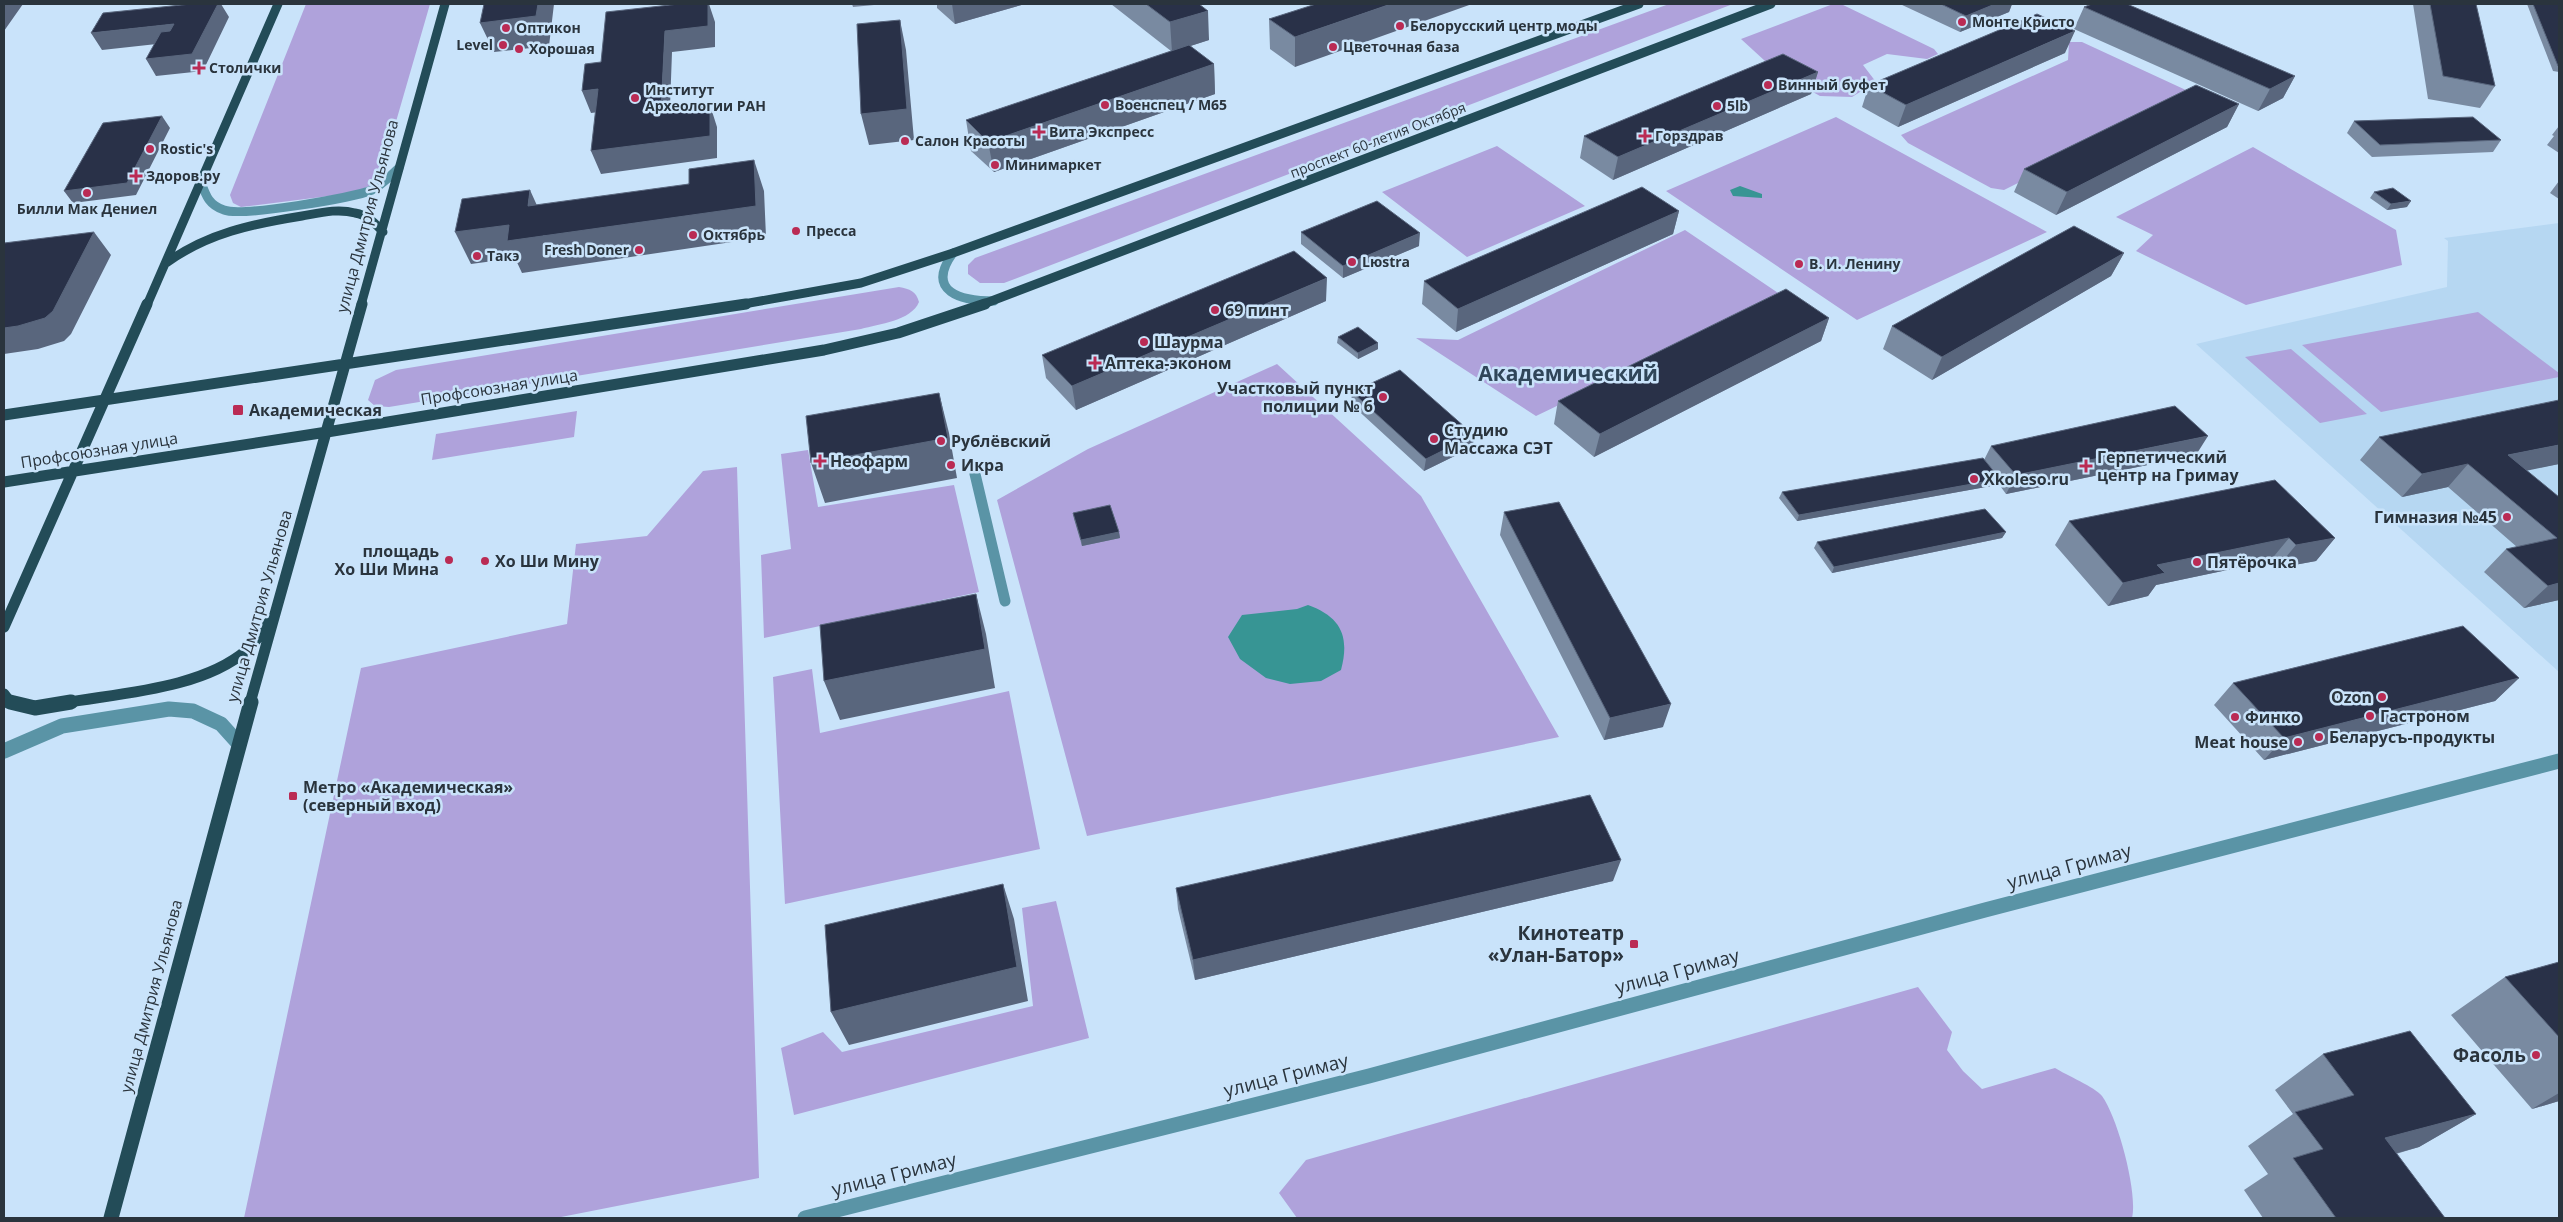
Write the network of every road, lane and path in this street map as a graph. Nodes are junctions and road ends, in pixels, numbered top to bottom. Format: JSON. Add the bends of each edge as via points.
{"nodes":[{"id":1,"x":278,"y":4,"type":"edge"},
{"id":2,"x":445,"y":4,"type":"edge"},
{"id":3,"x":1639,"y":4,"type":"edge"},
{"id":4,"x":1771,"y":4,"type":"edge"},
{"id":5,"x":399,"y":168,"type":"junction"},
{"id":6,"x":201,"y":182,"type":"junction"},
{"id":7,"x":384,"y":232,"type":"junction"},
{"id":8,"x":953,"y":253,"type":"junction"},
{"id":9,"x":164,"y":265,"type":"junction"},
{"id":10,"x":994,"y":301,"type":"junction"},
{"id":11,"x":346,"y":364,"type":"junction"},
{"id":12,"x":104,"y":401,"type":"junction"},
{"id":13,"x":4,"y":415,"type":"edge"},
{"id":14,"x":327,"y":432,"type":"junction"},
{"id":15,"x":73,"y":470,"type":"junction"},
{"id":16,"x":975,"y":474,"type":"dead end"},
{"id":17,"x":4,"y":482,"type":"edge"},
{"id":18,"x":1005,"y":601,"type":"dead end"},
{"id":19,"x":277,"y":612,"type":"junction"},
{"id":20,"x":4,"y":627,"type":"edge"},
{"id":21,"x":4,"y":694,"type":"edge"},
{"id":22,"x":239,"y":744,"type":"junction"},
{"id":23,"x":4,"y":751,"type":"edge"},
{"id":24,"x":2559,"y":761,"type":"edge"},
{"id":25,"x":111,"y":1218,"type":"edge"},
{"id":26,"x":805,"y":1218,"type":"edge"}],
"edges":[{"from":1,"to":6,"type":"main road"},
{"from":2,"to":5,"type":"main road","name":"улица Дмитрия Ульянова"},
{"from":3,"to":8,"type":"main road"},
{"from":4,"to":10,"type":"main road","name":"проспект 60-летия Октября"},
{"from":5,"to":6,"type":"street","via":[[374,189],[354,196],[250,211],[225,210],[208,201]]},
{"from":5,"to":7,"type":"main road","name":"улица Дмитрия Ульянова"},
{"from":6,"to":9,"type":"main road"},
{"from":7,"to":9,"type":"main road","via":[[372,220],[346,211],[285,218],[220,232],[180,252]]},
{"from":7,"to":11,"type":"main road","name":"улица Дмитрия Ульянова"},
{"from":8,"to":10,"type":"street","via":[[944,267],[942,278],[945,287],[956,295],[973,300]]},
{"from":8,"to":11,"type":"main road","via":[[829,291]]},
{"from":9,"to":12,"type":"main road"},
{"from":10,"to":14,"type":"main road","name":"Профсоюзная улица","via":[[898,333],[824,350]]},
{"from":11,"to":12,"type":"main road"},
{"from":11,"to":14,"type":"main road","name":"улица Дмитрия Ульянова"},
{"from":12,"to":13,"type":"main road"},
{"from":12,"to":15,"type":"main road"},
{"from":14,"to":15,"type":"main road","name":"Профсоюзная улица"},
{"from":14,"to":19,"type":"main road","name":"улица Дмитрия Ульянова"},
{"from":15,"to":17,"type":"main road","name":"Профсоюзная улица"},
{"from":15,"to":20,"type":"main road"},
{"from":16,"to":18,"type":"street"},
{"from":19,"to":21,"type":"main road","via":[[247,650],[216,669],[174,684],[35,708],[10,702]]},
{"from":19,"to":22,"type":"main road","name":"улица Дмитрия Ульянова"},
{"from":22,"to":23,"type":"street","via":[[221,724],[193,711],[169,708],[62,726]]},
{"from":22,"to":25,"type":"main road","name":"улица Дмитрия Ульянова"},
{"from":24,"to":26,"type":"street","name":"улица Гримау","via":[[1976,912],[1369,1076]]}]}
